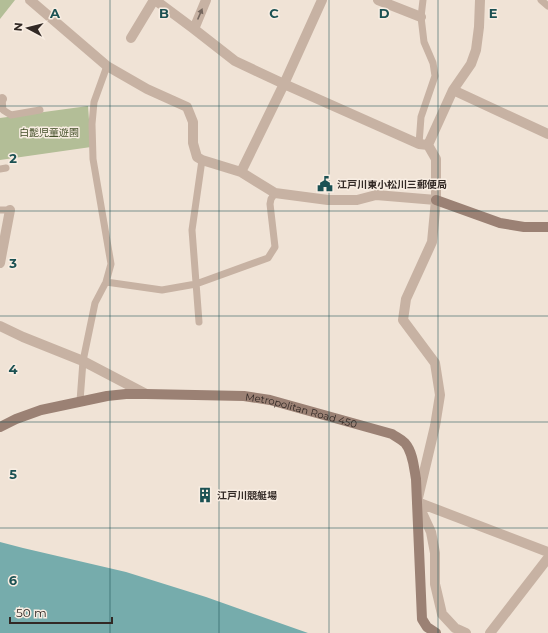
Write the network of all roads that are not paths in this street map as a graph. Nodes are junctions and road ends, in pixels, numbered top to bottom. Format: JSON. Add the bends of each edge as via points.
{"nodes":[{"id":1,"x":30,"y":0,"type":"edge"},
{"id":2,"x":154,"y":0,"type":"edge"},
{"id":3,"x":206,"y":0,"type":"edge"},
{"id":4,"x":322,"y":0,"type":"edge"},
{"id":5,"x":378,"y":0,"type":"edge"},
{"id":6,"x":423,"y":0,"type":"edge"},
{"id":7,"x":480,"y":0,"type":"edge"},
{"id":8,"x":541,"y":0,"type":"edge"},
{"id":9,"x":548,"y":6,"type":"edge"},
{"id":10,"x":421,"y":17,"type":"junction"},
{"id":11,"x":194,"y":29,"type":"junction"},
{"id":12,"x":131,"y":38,"type":"dead end"},
{"id":13,"x":107,"y":66,"type":"junction"},
{"id":14,"x":284,"y":84,"type":"junction"},
{"id":15,"x":453,"y":90,"type":"junction"},
{"id":16,"x":1,"y":99,"type":"edge"},
{"id":17,"x":40,"y":110,"type":"dead end"},
{"id":18,"x":548,"y":134,"type":"edge"},
{"id":19,"x":424,"y":144,"type":"junction"},
{"id":20,"x":202,"y":160,"type":"junction"},
{"id":21,"x":241,"y":172,"type":"junction"},
{"id":22,"x":275,"y":193,"type":"junction"},
{"id":23,"x":436,"y":200,"type":"junction"},
{"id":24,"x":5,"y":210,"type":"edge"},
{"id":25,"x":548,"y":227,"type":"edge"},
{"id":26,"x":0,"y":263,"type":"edge"},
{"id":27,"x":106,"y":282,"type":"junction"},
{"id":28,"x":196,"y":284,"type":"junction"},
{"id":29,"x":199,"y":322,"type":"dead end"},
{"id":30,"x":0,"y":326,"type":"edge"},
{"id":31,"x":83,"y":361,"type":"junction"},
{"id":32,"x":146,"y":394,"type":"junction"},
{"id":33,"x":80,"y":401,"type":"junction"},
{"id":34,"x":0,"y":427,"type":"edge"},
{"id":35,"x":417,"y":502,"type":"junction"},
{"id":36,"x":548,"y":552,"type":"edge"},
{"id":37,"x":548,"y":558,"type":"edge"},
{"id":38,"x":436,"y":633,"type":"edge"},
{"id":39,"x":466,"y":633,"type":"edge"},
{"id":40,"x":490,"y":633,"type":"edge"}],
"edges":[{"from":1,"to":13,"type":"street"},
{"from":2,"to":11,"type":"street"},
{"from":2,"to":12,"type":"street"},
{"from":11,"to":3,"type":"street","one_way":true},
{"from":4,"to":14,"type":"street"},
{"from":5,"to":10,"type":"street"},
{"from":6,"to":10,"type":"lane"},
{"from":7,"to":15,"type":"street","via":[[476,50],[471,64]]},
{"from":8,"to":9,"type":"lane"},
{"from":10,"to":19,"type":"lane","via":[[424,42],[435,76],[421,118]]},
{"from":11,"to":14,"type":"street","via":[[235,60]]},
{"from":13,"to":20,"type":"street","via":[[146,89],[187,107],[192,122],[193,143],[197,157]]},
{"from":13,"to":27,"type":"lane","via":[[94,102],[92,124],[93,159],[111,264]]},
{"from":14,"to":19,"type":"street"},
{"from":14,"to":21,"type":"street"},
{"from":15,"to":18,"type":"street"},
{"from":15,"to":19,"type":"street"},
{"from":16,"to":17,"type":"lane","via":[[3,110],[11,115]]},
{"from":19,"to":23,"type":"street","via":[[436,159]]},
{"from":20,"to":21,"type":"street"},
{"from":20,"to":28,"type":"lane","via":[[192,230]]},
{"from":21,"to":22,"type":"street"},
{"from":22,"to":23,"type":"street","via":[[328,200],[357,200],[376,194]]},
{"from":22,"to":28,"type":"lane","via":[[270,204],[275,247],[268,258]]},
{"from":23,"to":25,"type":"main road","via":[[500,223]]},
{"from":23,"to":35,"type":"street","via":[[432,242],[406,299],[403,320],[435,364],[440,395]]},
{"from":24,"to":26,"type":"street"},
{"from":27,"to":28,"type":"lane","via":[[162,290]]},
{"from":27,"to":31,"type":"lane","via":[[94,303]]},
{"from":28,"to":29,"type":"lane"},
{"from":30,"to":31,"type":"street"},
{"from":31,"to":32,"type":"street"},
{"from":31,"to":33,"type":"lane"},
{"from":32,"to":33,"type":"main road","name":"Metropolitan Road 450","via":[[113,395]]},
{"from":32,"to":35,"type":"main road","name":"Metropolitan Road 450","via":[[244,396],[270,400],[392,434],[404,442],[412,457]]},
{"from":33,"to":34,"type":"main road","name":"Metropolitan Road 450","via":[[16,418]]},
{"from":35,"to":36,"type":"street"},
{"from":35,"to":38,"type":"main road","name":"Metropolitan Road 450","via":[[422,619],[426,627]]},
{"from":35,"to":39,"type":"street","via":[[431,532],[435,584],[442,614],[455,628]]},
{"from":37,"to":40,"type":"street"}]}
